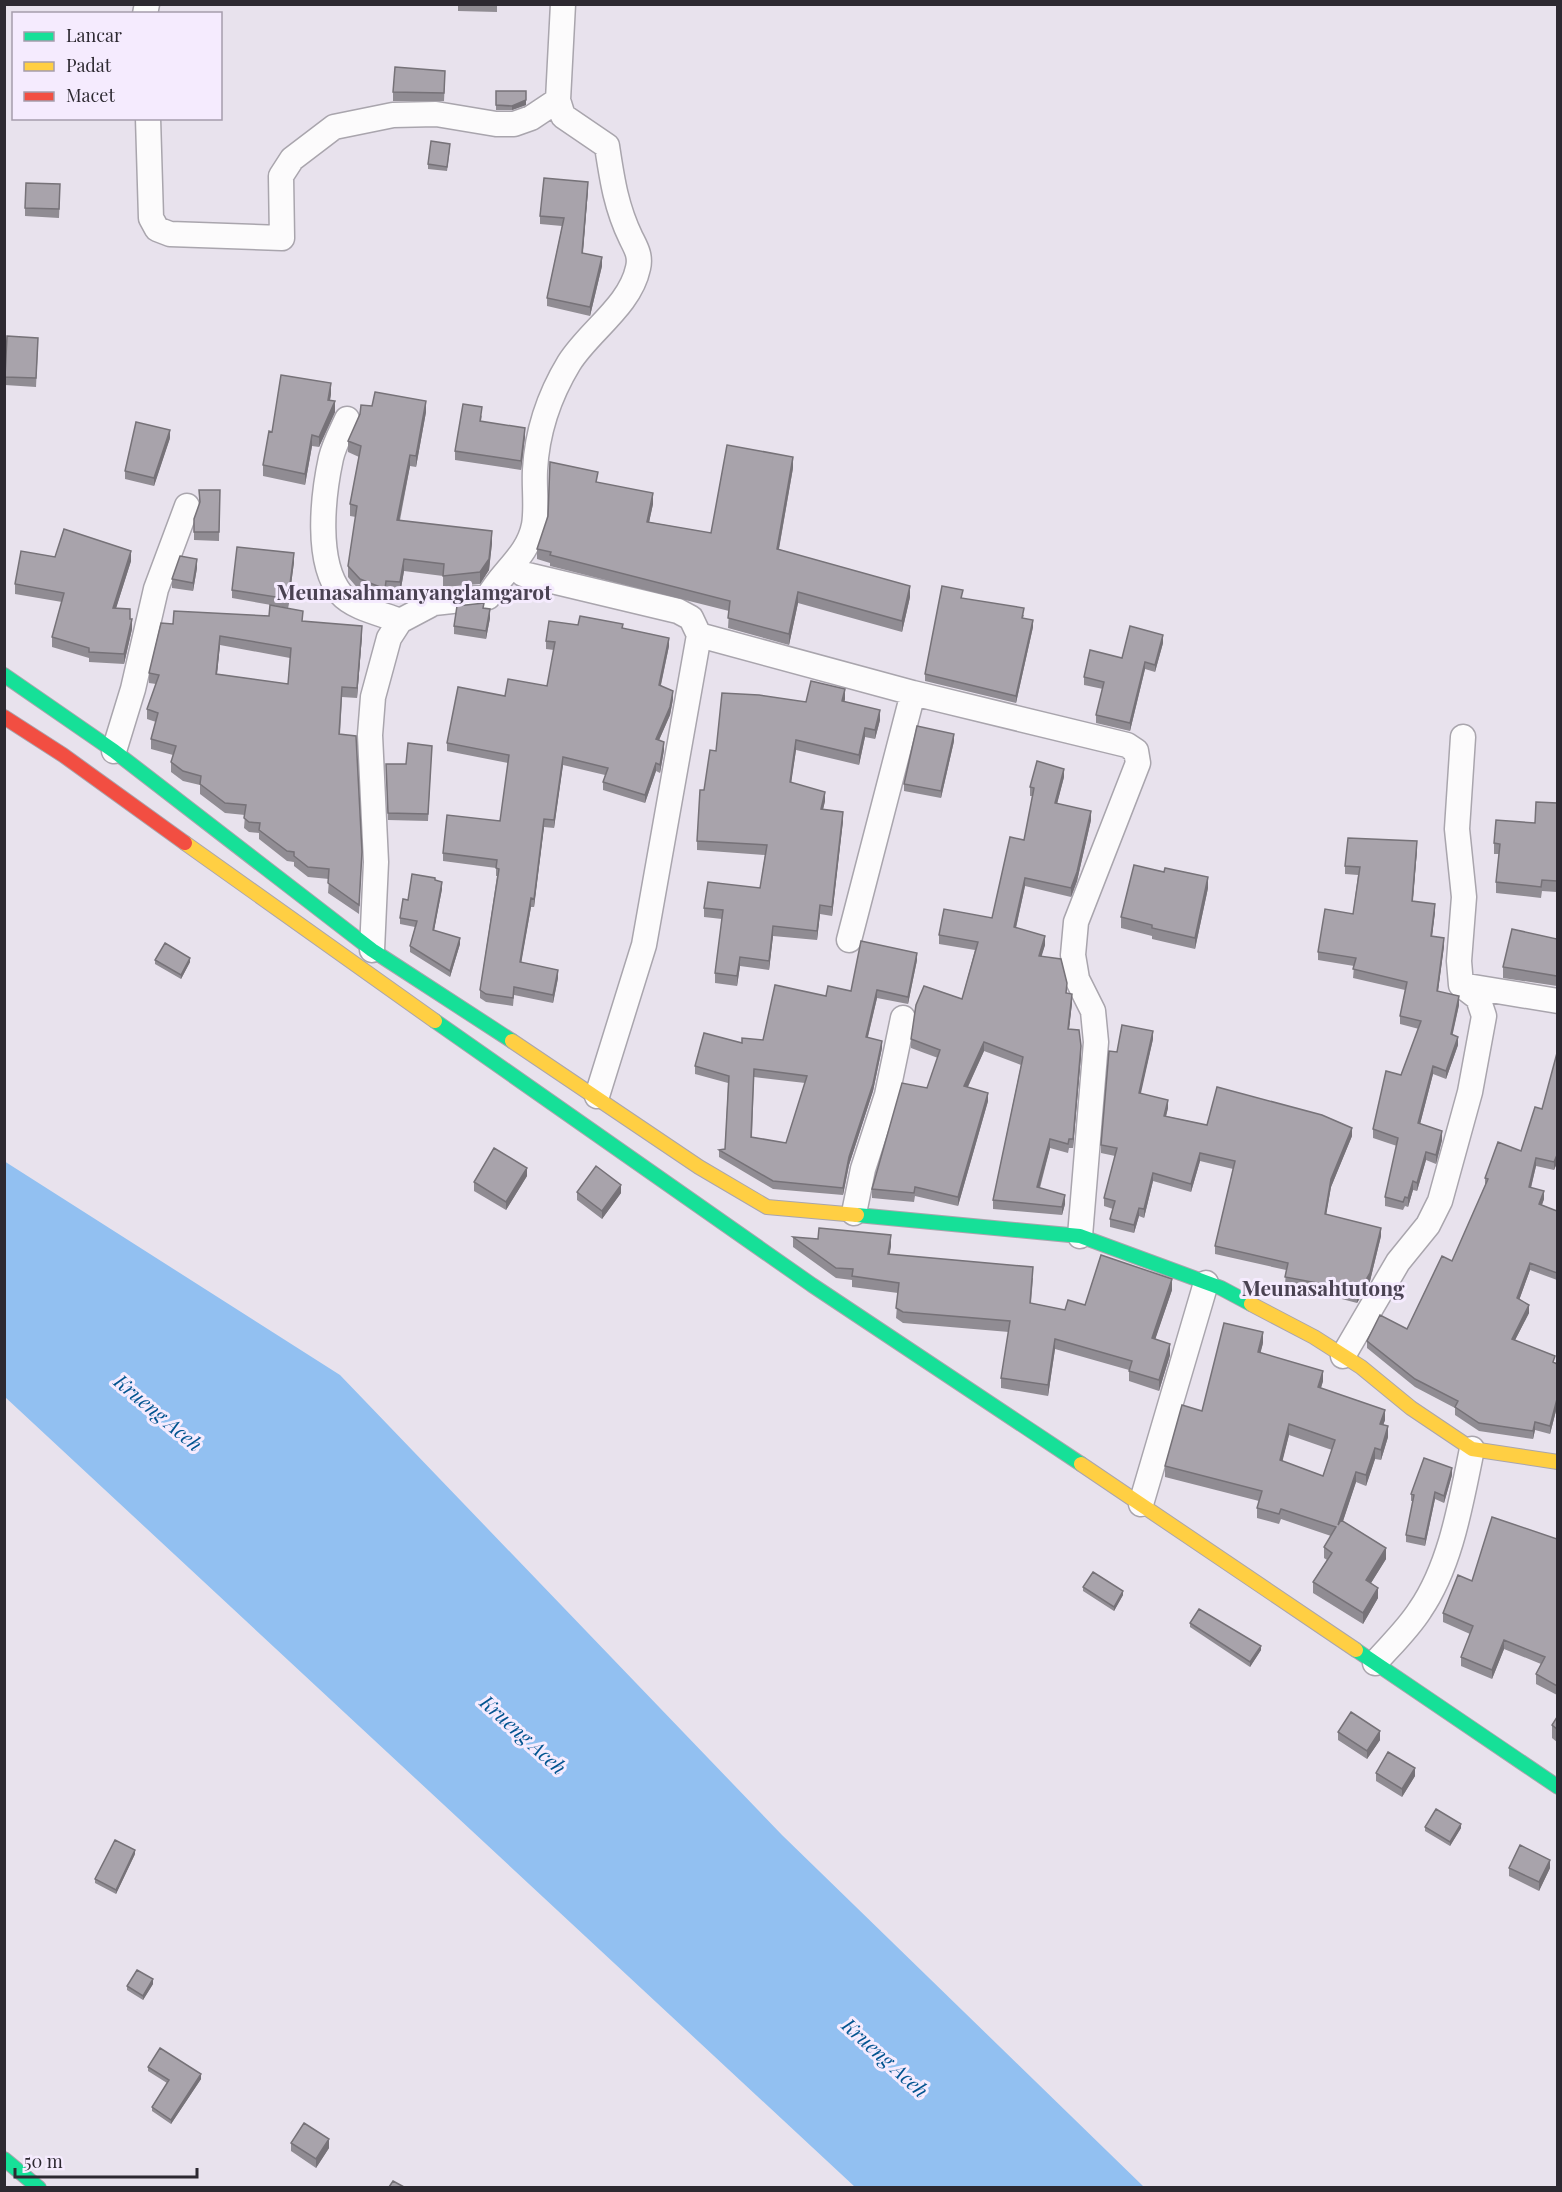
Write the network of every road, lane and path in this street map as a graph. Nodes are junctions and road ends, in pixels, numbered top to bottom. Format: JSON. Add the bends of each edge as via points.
{"nodes":[{"id":1,"x":563,"y":4,"type":"edge"},
{"id":2,"x":558,"y":100,"type":"junction"},
{"id":3,"x":148,"y":120,"type":"edge"},
{"id":4,"x":347,"y":420,"type":"dead end"},
{"id":5,"x":187,"y":506,"type":"dead end"},
{"id":6,"x":523,"y":574,"type":"dead end"},
{"id":7,"x":400,"y":621,"type":"junction"},
{"id":8,"x":699,"y":635,"type":"junction"},
{"id":9,"x":4,"y":675,"type":"edge"},
{"id":10,"x":913,"y":693,"type":"junction"},
{"id":11,"x":4,"y":717,"type":"edge"},
{"id":12,"x":1463,"y":737,"type":"dead end"},
{"id":13,"x":114,"y":751,"type":"junction"},
{"id":14,"x":849,"y":940,"type":"dead end"},
{"id":15,"x":372,"y":950,"type":"junction"},
{"id":16,"x":1461,"y":985,"type":"junction"},
{"id":17,"x":1557,"y":1001,"type":"edge"},
{"id":18,"x":903,"y":1018,"type":"dead end"},
{"id":19,"x":597,"y":1096,"type":"junction"},
{"id":20,"x":854,"y":1213,"type":"junction"},
{"id":21,"x":1080,"y":1236,"type":"junction"},
{"id":22,"x":1206,"y":1282,"type":"junction"},
{"id":23,"x":1343,"y":1356,"type":"junction"},
{"id":24,"x":1472,"y":1449,"type":"junction"},
{"id":25,"x":1557,"y":1461,"type":"edge"},
{"id":26,"x":1141,"y":1504,"type":"junction"},
{"id":27,"x":1375,"y":1663,"type":"junction"},
{"id":28,"x":1557,"y":1787,"type":"edge"},
{"id":29,"x":4,"y":2159,"type":"edge"},
{"id":30,"x":39,"y":2187,"type":"edge"}],
"edges":[{"from":1,"to":2,"type":"street"},
{"from":2,"to":3,"type":"street","via":[[531,118],[514,123],[496,124],[436,114],[393,115],[334,127],[292,159],[281,176],[282,238],[170,234],[157,229],[151,218]]},
{"from":2,"to":7,"type":"street","via":[[563,116],[607,146],[616,204],[639,254],[638,267],[612,313],[571,361],[555,388],[539,432],[534,525],[527,547],[512,568],[498,578],[488,597],[434,603]]},
{"from":4,"to":7,"type":"street","via":[[331,457],[321,534],[327,561],[341,594]]},
{"from":5,"to":13,"type":"street","via":[[156,589]]},
{"from":6,"to":8,"type":"street","via":[[678,611],[691,618]]},
{"from":7,"to":15,"type":"street","via":[[389,638],[371,716],[376,862]]},
{"from":8,"to":10,"type":"street"},
{"from":8,"to":19,"type":"street","via":[[644,945]]},
{"from":9,"to":13,"type":"main road"},
{"from":10,"to":14,"type":"street"},
{"from":10,"to":21,"type":"street","via":[[1127,745],[1138,755],[1076,922],[1073,955],[1093,1011],[1096,1042]]},
{"from":11,"to":26,"type":"main road","via":[[812,1285]]},
{"from":12,"to":16,"type":"street","via":[[1457,829],[1464,897]]},
{"from":13,"to":15,"type":"main road"},
{"from":15,"to":19,"type":"main road"},
{"from":16,"to":17,"type":"street"},
{"from":16,"to":23,"type":"street","via":[[1478,998],[1484,1016],[1470,1092],[1440,1202],[1428,1225],[1398,1262]]},
{"from":18,"to":20,"type":"street","via":[[887,1095],[863,1169]]},
{"from":19,"to":20,"type":"main road","via":[[699,1167],[767,1207]]},
{"from":20,"to":21,"type":"main road"},
{"from":21,"to":22,"type":"main road"},
{"from":22,"to":23,"type":"main road"},
{"from":22,"to":26,"type":"street"},
{"from":23,"to":24,"type":"main road"},
{"from":24,"to":25,"type":"main road"},
{"from":24,"to":27,"type":"street","via":[[1434,1586],[1419,1612]]},
{"from":26,"to":27,"type":"main road"},
{"from":27,"to":28,"type":"main road"},
{"from":29,"to":30,"type":"main road"}]}
